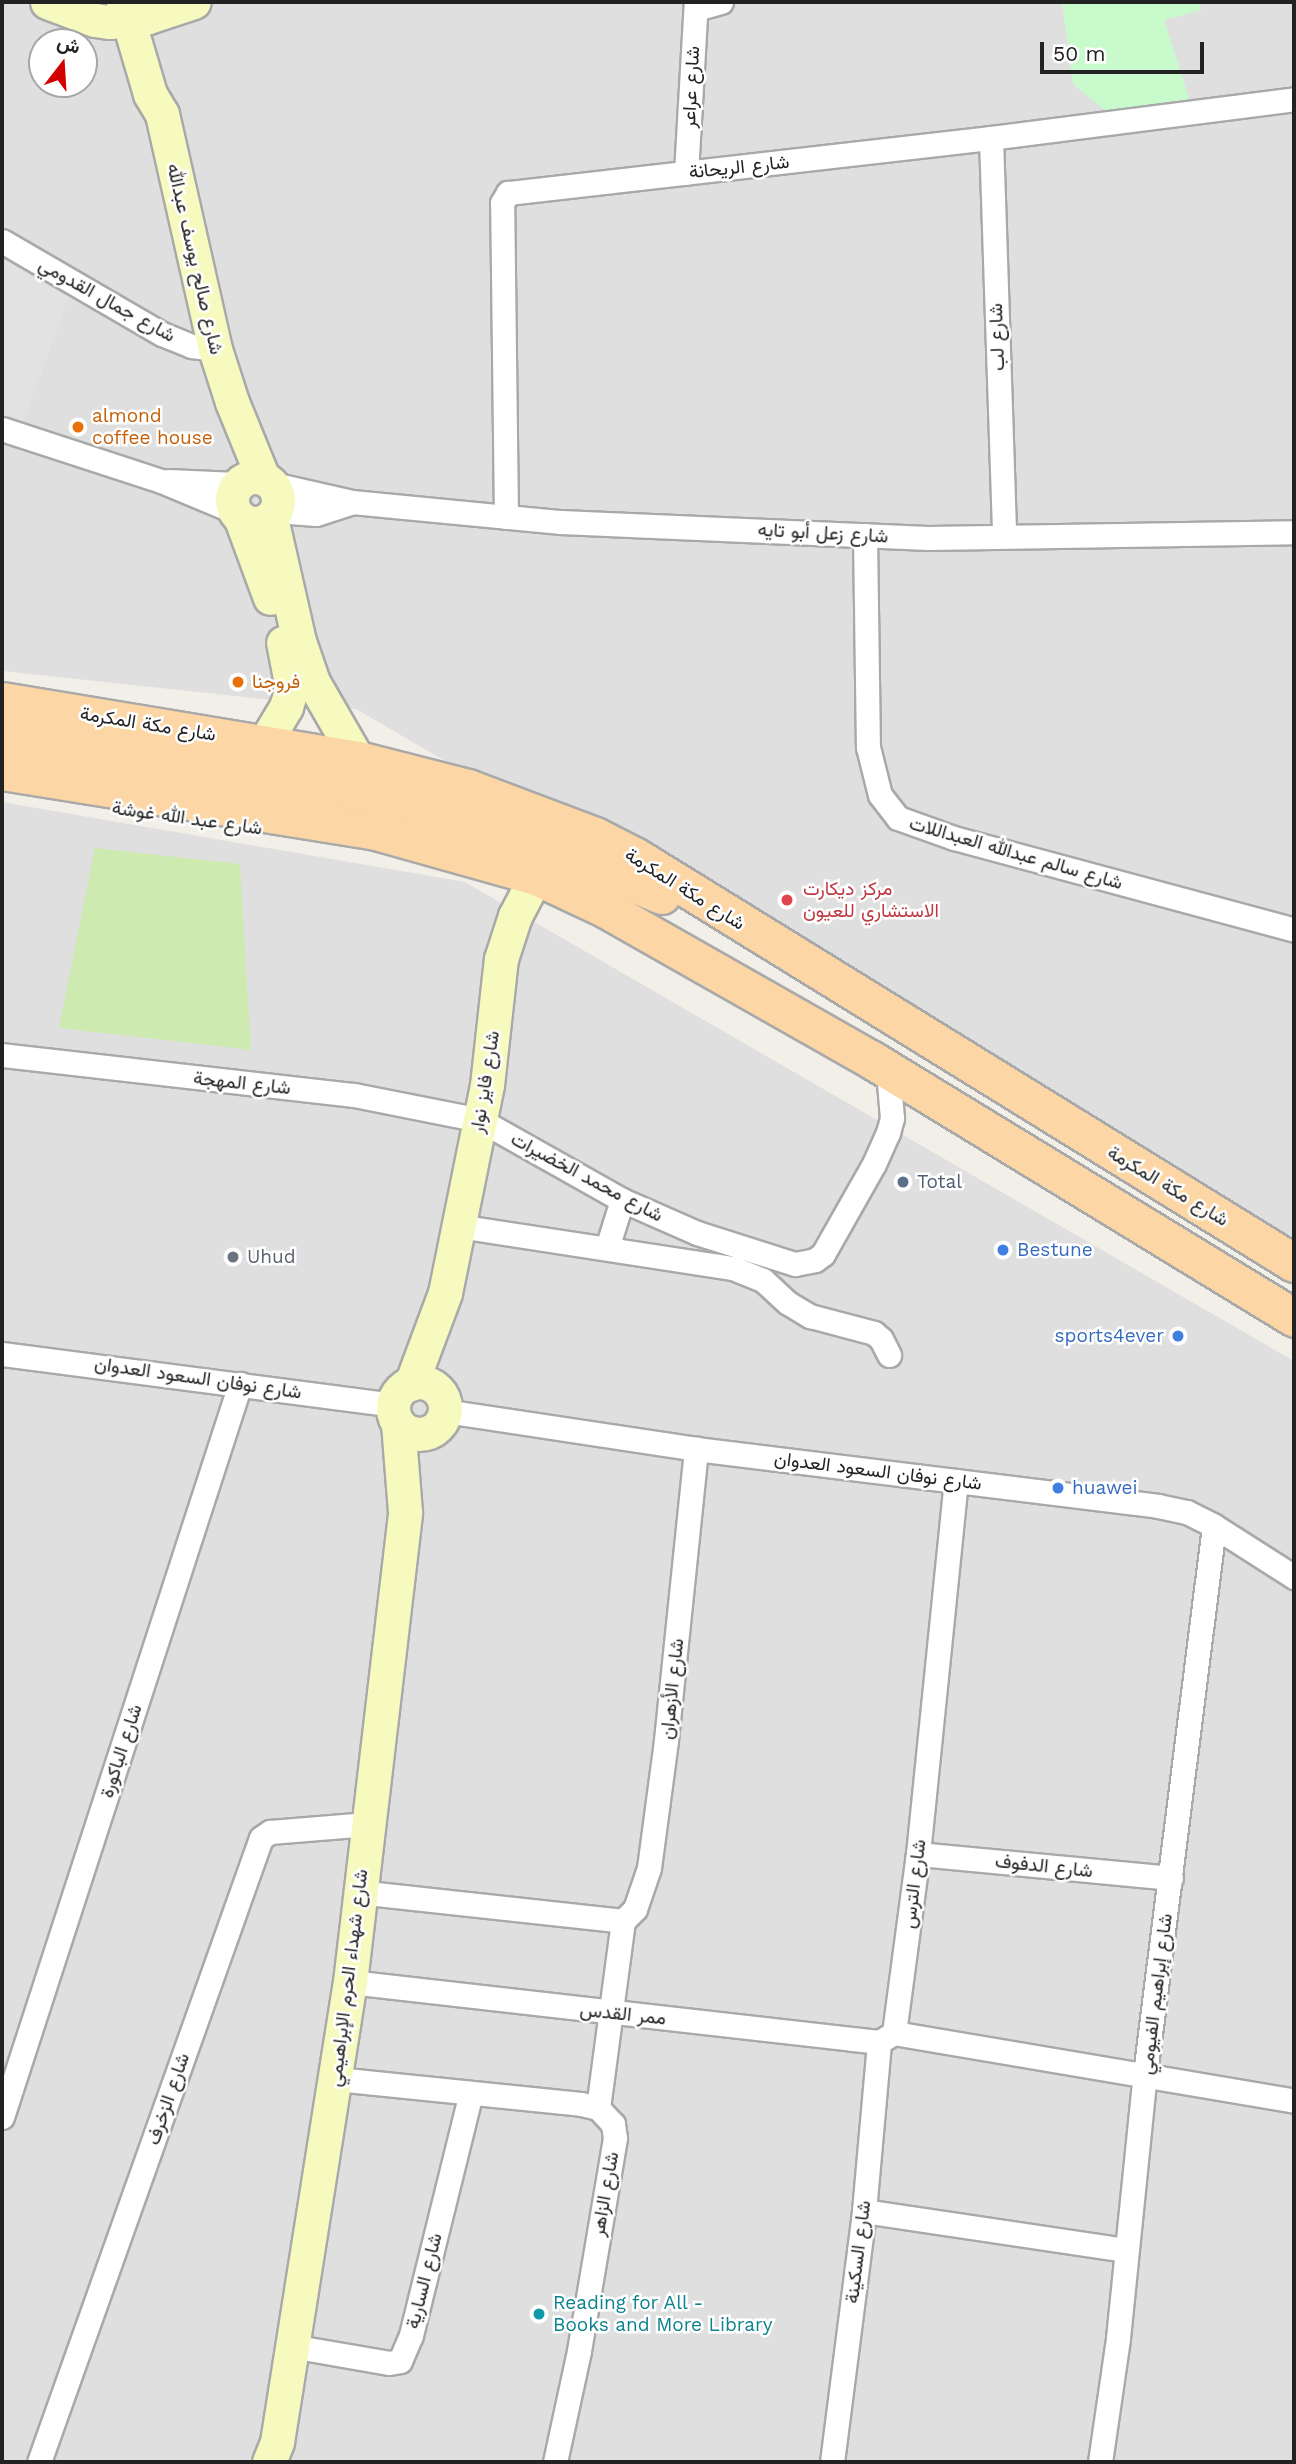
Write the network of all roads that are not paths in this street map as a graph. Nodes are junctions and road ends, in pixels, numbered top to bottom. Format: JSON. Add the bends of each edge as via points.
{"nodes":[{"id":1,"x":47,"y":2,"type":"edge"},
{"id":2,"x":194,"y":2,"type":"edge"},
{"id":3,"x":721,"y":2,"type":"edge"},
{"id":4,"x":696,"y":5,"type":"edge"},
{"id":5,"x":136,"y":10,"type":"edge"},
{"id":6,"x":1294,"y":99,"type":"edge"},
{"id":7,"x":991,"y":138,"type":"junction"},
{"id":8,"x":686,"y":173,"type":"junction"},
{"id":9,"x":2,"y":241,"type":"edge"},
{"id":10,"x":215,"y":349,"type":"junction"},
{"id":11,"x":2,"y":429,"type":"edge"},
{"id":12,"x":254,"y":498,"type":"junction"},
{"id":13,"x":506,"y":517,"type":"junction"},
{"id":14,"x":1294,"y":532,"type":"edge"},
{"id":15,"x":1004,"y":535,"type":"junction"},
{"id":16,"x":865,"y":536,"type":"junction"},
{"id":17,"x":2,"y":701,"type":"edge"},
{"id":18,"x":2,"y":737,"type":"edge"},
{"id":19,"x":265,"y":742,"type":"junction"},
{"id":20,"x":358,"y":760,"type":"junction"},
{"id":21,"x":2,"y":771,"type":"edge"},
{"id":22,"x":2,"y":792,"type":"edge"},
{"id":23,"x":372,"y":830,"type":"junction"},
{"id":24,"x":543,"y":862,"type":"junction"},
{"id":25,"x":1294,"y":930,"type":"edge"},
{"id":26,"x":778,"y":945,"type":"junction"},
{"id":27,"x":2,"y":1055,"type":"edge"},
{"id":28,"x":888,"y":1071,"type":"junction"},
{"id":29,"x":480,"y":1120,"type":"junction"},
{"id":30,"x":622,"y":1200,"type":"junction"},
{"id":31,"x":458,"y":1226,"type":"junction"},
{"id":32,"x":607,"y":1248,"type":"junction"},
{"id":33,"x":1294,"y":1263,"type":"edge"},
{"id":34,"x":1294,"y":1318,"type":"edge"},
{"id":35,"x":2,"y":1354,"type":"edge"},
{"id":36,"x":889,"y":1355,"type":"dead end"},
{"id":37,"x":240,"y":1384,"type":"junction"},
{"id":38,"x":419,"y":1407,"type":"junction"},
{"id":39,"x":696,"y":1449,"type":"junction"},
{"id":40,"x":956,"y":1481,"type":"junction"},
{"id":41,"x":1214,"y":1525,"type":"junction"},
{"id":42,"x":1294,"y":1577,"type":"edge"},
{"id":43,"x":368,"y":1824,"type":"junction"},
{"id":44,"x":918,"y":1854,"type":"junction"},
{"id":45,"x":1171,"y":1878,"type":"junction"},
{"id":46,"x":358,"y":1892,"type":"junction"},
{"id":47,"x":623,"y":1921,"type":"junction"},
{"id":48,"x":350,"y":1982,"type":"junction"},
{"id":49,"x":611,"y":2013,"type":"junction"},
{"id":50,"x":887,"y":2038,"type":"junction"},
{"id":51,"x":1145,"y":2074,"type":"junction"},
{"id":52,"x":336,"y":2079,"type":"junction"},
{"id":53,"x":471,"y":2093,"type":"junction"},
{"id":54,"x":1294,"y":2101,"type":"edge"},
{"id":55,"x":4,"y":2102,"type":"edge"},
{"id":56,"x":598,"y":2108,"type":"junction"},
{"id":57,"x":864,"y":2211,"type":"junction"},
{"id":58,"x":1125,"y":2250,"type":"junction"},
{"id":59,"x":291,"y":2346,"type":"junction"},
{"id":60,"x":275,"y":2455,"type":"edge"},
{"id":61,"x":39,"y":2462,"type":"edge"},
{"id":62,"x":555,"y":2462,"type":"edge"},
{"id":63,"x":832,"y":2462,"type":"edge"},
{"id":64,"x":1100,"y":2462,"type":"edge"}],
"edges":[{"from":1,"to":5,"type":"street","via":[[95,20]]},
{"from":2,"to":5,"type":"street"},
{"from":3,"to":4,"type":"street"},
{"from":4,"to":8,"type":"street","name":"شارع عراعر"},
{"from":5,"to":10,"type":"street","name":"شارع صالح يوسف عبدالله","via":[[150,94],[162,114]]},
{"from":6,"to":7,"type":"street","name":"شارع الريحانة"},
{"from":7,"to":8,"type":"street","name":"شارع الريحانة"},
{"from":7,"to":15,"type":"street","name":"شارع لب"},
{"from":8,"to":13,"type":"street","name":"شارع الريحانة","via":[[515,191],[504,197]]},
{"from":9,"to":10,"type":"street","name":"شارع جمال القدومي","via":[[162,334],[191,346]]},
{"from":10,"to":12,"type":"street","name":"شارع صالح يوسف عبدالله"},
{"from":11,"to":12,"type":"street","name":"شارع زعل أبو تايه","via":[[161,481]]},
{"from":12,"to":13,"type":"street","name":"شارع زعل أبو تايه","via":[[316,514],[352,502]]},
{"from":12,"to":19,"type":"street","name":"شارع صالح يوسف عبدالله","via":[[262,572],[290,678],[286,707]]},
{"from":12,"to":20,"type":"street","name":"شارع صالح يوسف عبدالله","via":[[310,673]]},
{"from":13,"to":16,"type":"street","name":"شارع زعل أبو تايه"},
{"from":14,"to":15,"type":"street","name":"شارع زعل أبو تايه"},
{"from":15,"to":16,"type":"street","name":"شارع زعل أبو تايه"},
{"from":16,"to":25,"type":"street","name":"شارع سالم عبدالله العبداللات","via":[[868,747],[880,795],[898,818],[954,838]]},
{"from":17,"to":19,"type":"main road","name":"شارع مكة المكرمة"},
{"from":18,"to":24,"type":"main road","via":[[360,791],[452,814]]},
{"from":19,"to":20,"type":"main road","name":"شارع مكة المكرمة"},
{"from":20,"to":26,"type":"main road","name":"شارع مكة المكرمة","via":[[468,788],[595,836]]},
{"from":21,"to":23,"type":"main road"},
{"from":22,"to":23,"type":"main road","name":"شارع عبد الله غوشة","via":[[321,835]]},
{"from":23,"to":24,"type":"main road"},
{"from":24,"to":26,"type":"main road"},
{"from":24,"to":28,"type":"main road","via":[[606,909]]},
{"from":24,"to":29,"type":"street","name":"شارع فايز نوار","via":[[514,916],[501,959]]},
{"from":26,"to":33,"type":"main road","name":"شارع مكة المكرمة"},
{"from":27,"to":29,"type":"street","name":"شارع المهجة","via":[[354,1095]]},
{"from":28,"to":30,"type":"street","name":"شارع محمد الخضيرات","via":[[893,1102],[888,1133],[830,1245],[815,1260],[795,1264],[741,1249]]},
{"from":28,"to":34,"type":"main road"},
{"from":29,"to":30,"type":"street","name":"شارع محمد الخضيرات"},
{"from":29,"to":31,"type":"street","name":"شارع فايز نوار"},
{"from":30,"to":32,"type":"street"},
{"from":31,"to":32,"type":"street"},
{"from":31,"to":38,"type":"street","name":"شارع فايز نوار"},
{"from":32,"to":36,"type":"street","via":[[748,1273],[810,1316],[874,1334]]},
{"from":35,"to":37,"type":"street","name":"شارع نوفان السعود العدوان"},
{"from":37,"to":38,"type":"street","name":"شارع نوفان السعود العدوان"},
{"from":37,"to":55,"type":"street","name":"شارع الباكورة"},
{"from":38,"to":39,"type":"street","name":"شارع نوفان السعود العدوان"},
{"from":38,"to":43,"type":"street","name":"شارع شهداء الحرم الإبراهيمي"},
{"from":39,"to":40,"type":"street","name":"شارع نوفان السعود العدوان"},
{"from":39,"to":47,"type":"street","name":"شارع الأزهران","via":[[649,1868],[639,1901]]},
{"from":40,"to":41,"type":"street","name":"شارع نوفان السعود العدوان","via":[[1158,1506]]},
{"from":40,"to":44,"type":"street","name":"شارع الترس"},
{"from":41,"to":42,"type":"street","name":"شارع نوفان السعود العدوان"},
{"from":41,"to":45,"type":"street","name":"شارع إبراهيم الفيومي"},
{"from":43,"to":46,"type":"street","name":"شارع شهداء الحرم الإبراهيمي"},
{"from":43,"to":61,"type":"street","name":"شارع الزخرف","via":[[270,1832],[261,1838]]},
{"from":44,"to":45,"type":"street","name":"شارع الدفوف"},
{"from":44,"to":50,"type":"street","name":"شارع الترس"},
{"from":45,"to":51,"type":"street","name":"شارع إبراهيم الفيومي"},
{"from":46,"to":47,"type":"street"},
{"from":46,"to":48,"type":"street","name":"شارع شهداء الحرم الإبراهيمي"},
{"from":47,"to":49,"type":"street","name":"شارع الأزهران"},
{"from":48,"to":49,"type":"street","name":"ممر القدس"},
{"from":48,"to":52,"type":"street","name":"شارع شهداء الحرم الإبراهيمي"},
{"from":49,"to":50,"type":"street","name":"ممر القدس"},
{"from":49,"to":56,"type":"street","name":"شارع الأزهران"},
{"from":50,"to":51,"type":"street"},
{"from":50,"to":57,"type":"street","name":"شارع السكينة"},
{"from":51,"to":54,"type":"street"},
{"from":51,"to":58,"type":"street","name":"شارع إبراهيم الفيومي"},
{"from":52,"to":53,"type":"street"},
{"from":52,"to":59,"type":"street","name":"شارع شهداء الحرم الإبراهيمي"},
{"from":53,"to":56,"type":"street"},
{"from":53,"to":59,"type":"street","name":"شارع السارية","via":[[411,2335],[400,2361]]},
{"from":56,"to":62,"type":"street","name":"شارع الزاهر","via":[[613,2124],[615,2138]]},
{"from":57,"to":58,"type":"street"},
{"from":57,"to":63,"type":"street","name":"شارع السكينة"},
{"from":58,"to":64,"type":"street","name":"شارع إبراهيم الفيومي"},
{"from":59,"to":60,"type":"street","name":"شارع شهداء الحرم الإبراهيمي"}]}
